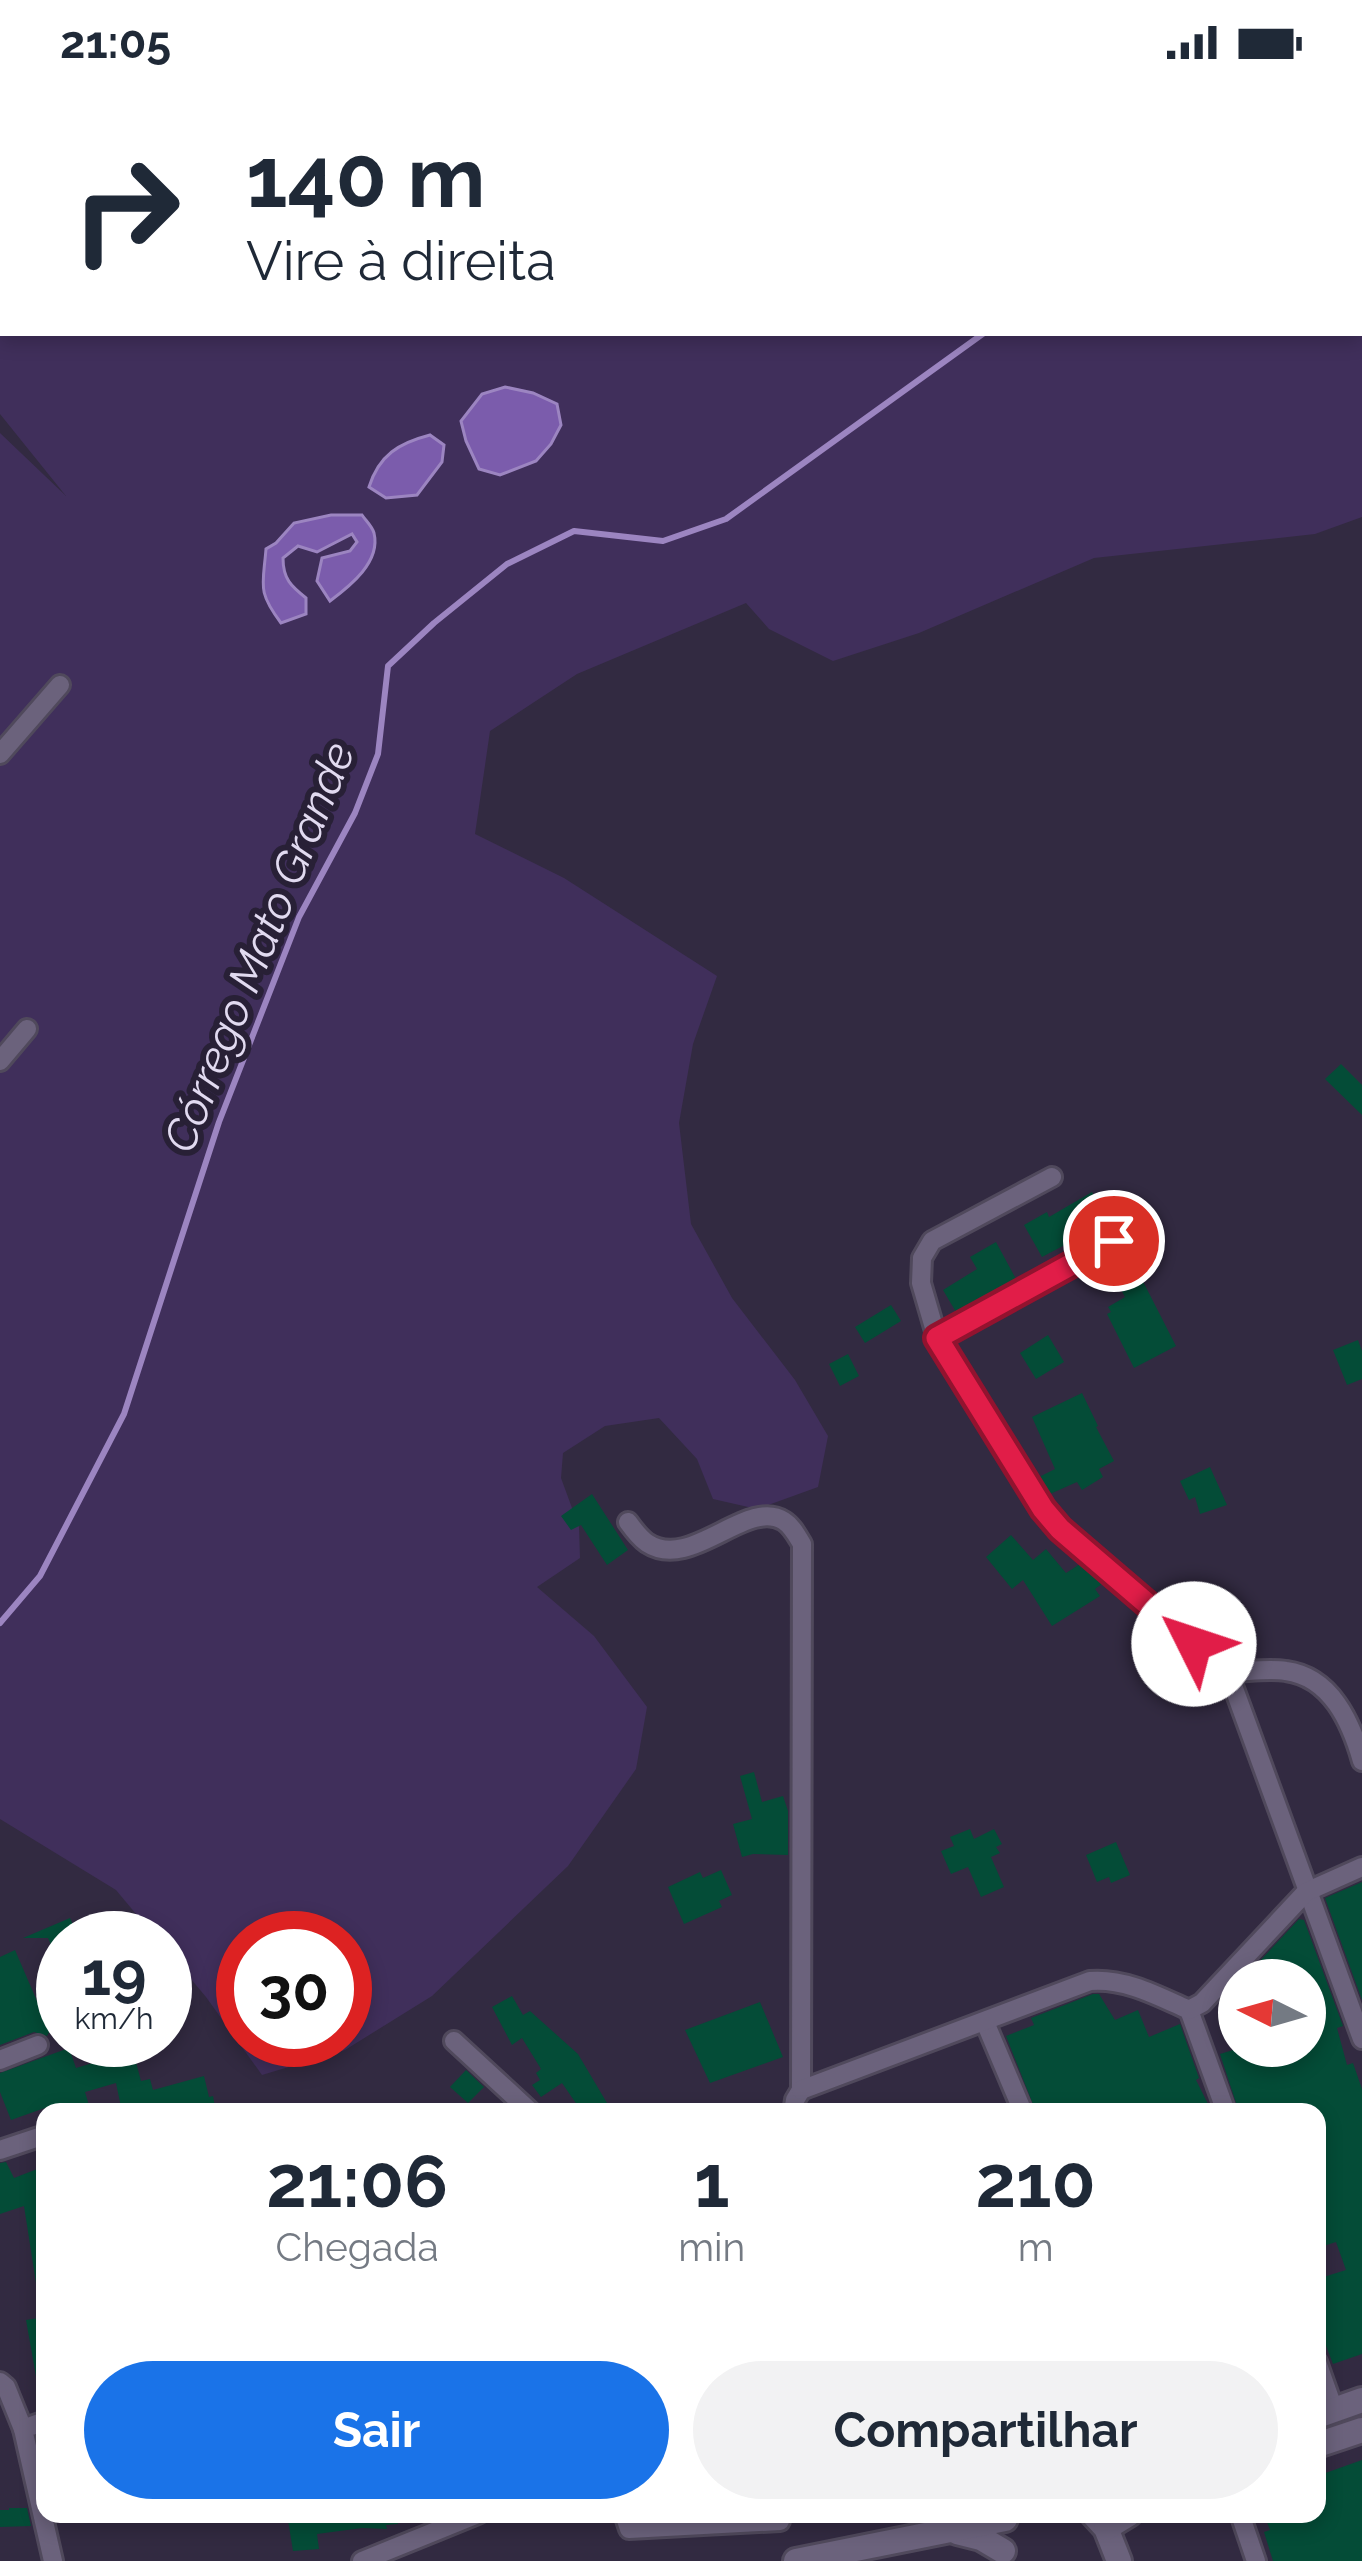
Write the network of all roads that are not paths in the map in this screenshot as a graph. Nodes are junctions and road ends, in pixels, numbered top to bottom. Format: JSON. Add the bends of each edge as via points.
{"nodes":[{"id":1,"x":60,"y":685,"type":"dead end"},
{"id":2,"x":0,"y":754,"type":"edge"},
{"id":3,"x":27,"y":1029,"type":"dead end"},
{"id":4,"x":0,"y":1061,"type":"edge"},
{"id":5,"x":1052,"y":1178,"type":"dead end"},
{"id":6,"x":1114,"y":1241,"type":"dead end"},
{"id":7,"x":937,"y":1338,"type":"junction"},
{"id":8,"x":628,"y":1522,"type":"dead end"},
{"id":9,"x":1228,"y":1672,"type":"junction"},
{"id":10,"x":1362,"y":1761,"type":"edge"},
{"id":11,"x":1362,"y":1867,"type":"edge"},
{"id":12,"x":1306,"y":1892,"type":"junction"},
{"id":13,"x":1189,"y":2010,"type":"junction"},
{"id":14,"x":985,"y":2022,"type":"junction"},
{"id":15,"x":1362,"y":2039,"type":"edge"},
{"id":16,"x":454,"y":2042,"type":"dead end"},
{"id":17,"x":36,"y":2046,"type":"edge"},
{"id":18,"x":0,"y":2060,"type":"edge"},
{"id":19,"x":801,"y":2090,"type":"junction"},
{"id":20,"x":521,"y":2103,"type":"edge"},
{"id":21,"x":794,"y":2103,"type":"edge"},
{"id":22,"x":1018,"y":2103,"type":"edge"},
{"id":23,"x":1223,"y":2103,"type":"edge"},
{"id":24,"x":36,"y":2137,"type":"edge"},
{"id":25,"x":0,"y":2150,"type":"edge"},
{"id":26,"x":0,"y":2382,"type":"edge"},
{"id":27,"x":1362,"y":2400,"type":"edge"},
{"id":28,"x":1326,"y":2413,"type":"edge"},
{"id":29,"x":36,"y":2424,"type":"edge"},
{"id":30,"x":23,"y":2428,"type":"junction"},
{"id":31,"x":1362,"y":2430,"type":"edge"},
{"id":32,"x":1326,"y":2442,"type":"edge"},
{"id":33,"x":36,"y":2486,"type":"edge"},
{"id":34,"x":44,"y":2523,"type":"edge"},
{"id":35,"x":456,"y":2523,"type":"edge"},
{"id":36,"x":627,"y":2523,"type":"edge"},
{"id":37,"x":742,"y":2523,"type":"edge"},
{"id":38,"x":980,"y":2523,"type":"edge"},
{"id":39,"x":1004,"y":2523,"type":"edge"},
{"id":40,"x":1100,"y":2523,"type":"edge"},
{"id":41,"x":1243,"y":2523,"type":"edge"},
{"id":42,"x":949,"y":2530,"type":"junction"},
{"id":43,"x":1008,"y":2556,"type":"edge"},
{"id":44,"x":53,"y":2561,"type":"edge"},
{"id":45,"x":362,"y":2561,"type":"edge"},
{"id":46,"x":796,"y":2561,"type":"edge"},
{"id":47,"x":1119,"y":2561,"type":"edge"},
{"id":48,"x":1256,"y":2561,"type":"edge"}],
"edges":[{"from":1,"to":2,"type":"street"},
{"from":3,"to":4,"type":"street"},
{"from":5,"to":7,"type":"street","via":[[932,1241],[921,1282]]},
{"from":6,"to":7,"type":"street"},
{"from":7,"to":9,"type":"street","via":[[1060,1529]]},
{"from":8,"to":19,"type":"street","via":[[663,1550],[777,1517],[802,1544]]},
{"from":9,"to":10,"type":"street","via":[[1288,1671],[1313,1681],[1339,1704]]},
{"from":9,"to":12,"type":"street"},
{"from":11,"to":12,"type":"street"},
{"from":12,"to":13,"type":"street"},
{"from":12,"to":15,"type":"street"},
{"from":13,"to":14,"type":"street","via":[[1108,1979]]},
{"from":13,"to":23,"type":"street"},
{"from":14,"to":19,"type":"street"},
{"from":14,"to":22,"type":"street"},
{"from":16,"to":20,"type":"street"},
{"from":17,"to":18,"type":"street"},
{"from":19,"to":21,"type":"street"},
{"from":24,"to":25,"type":"street"},
{"from":26,"to":30,"type":"street"},
{"from":27,"to":28,"type":"street"},
{"from":29,"to":30,"type":"street"},
{"from":30,"to":33,"type":"street"},
{"from":31,"to":32,"type":"street"},
{"from":34,"to":44,"type":"street"},
{"from":35,"to":45,"type":"street"},
{"from":36,"to":37,"type":"street"},
{"from":38,"to":42,"type":"street"},
{"from":39,"to":43,"type":"street"},
{"from":40,"to":47,"type":"street"},
{"from":41,"to":48,"type":"street"},
{"from":42,"to":43,"type":"street"},
{"from":42,"to":46,"type":"street"}]}
